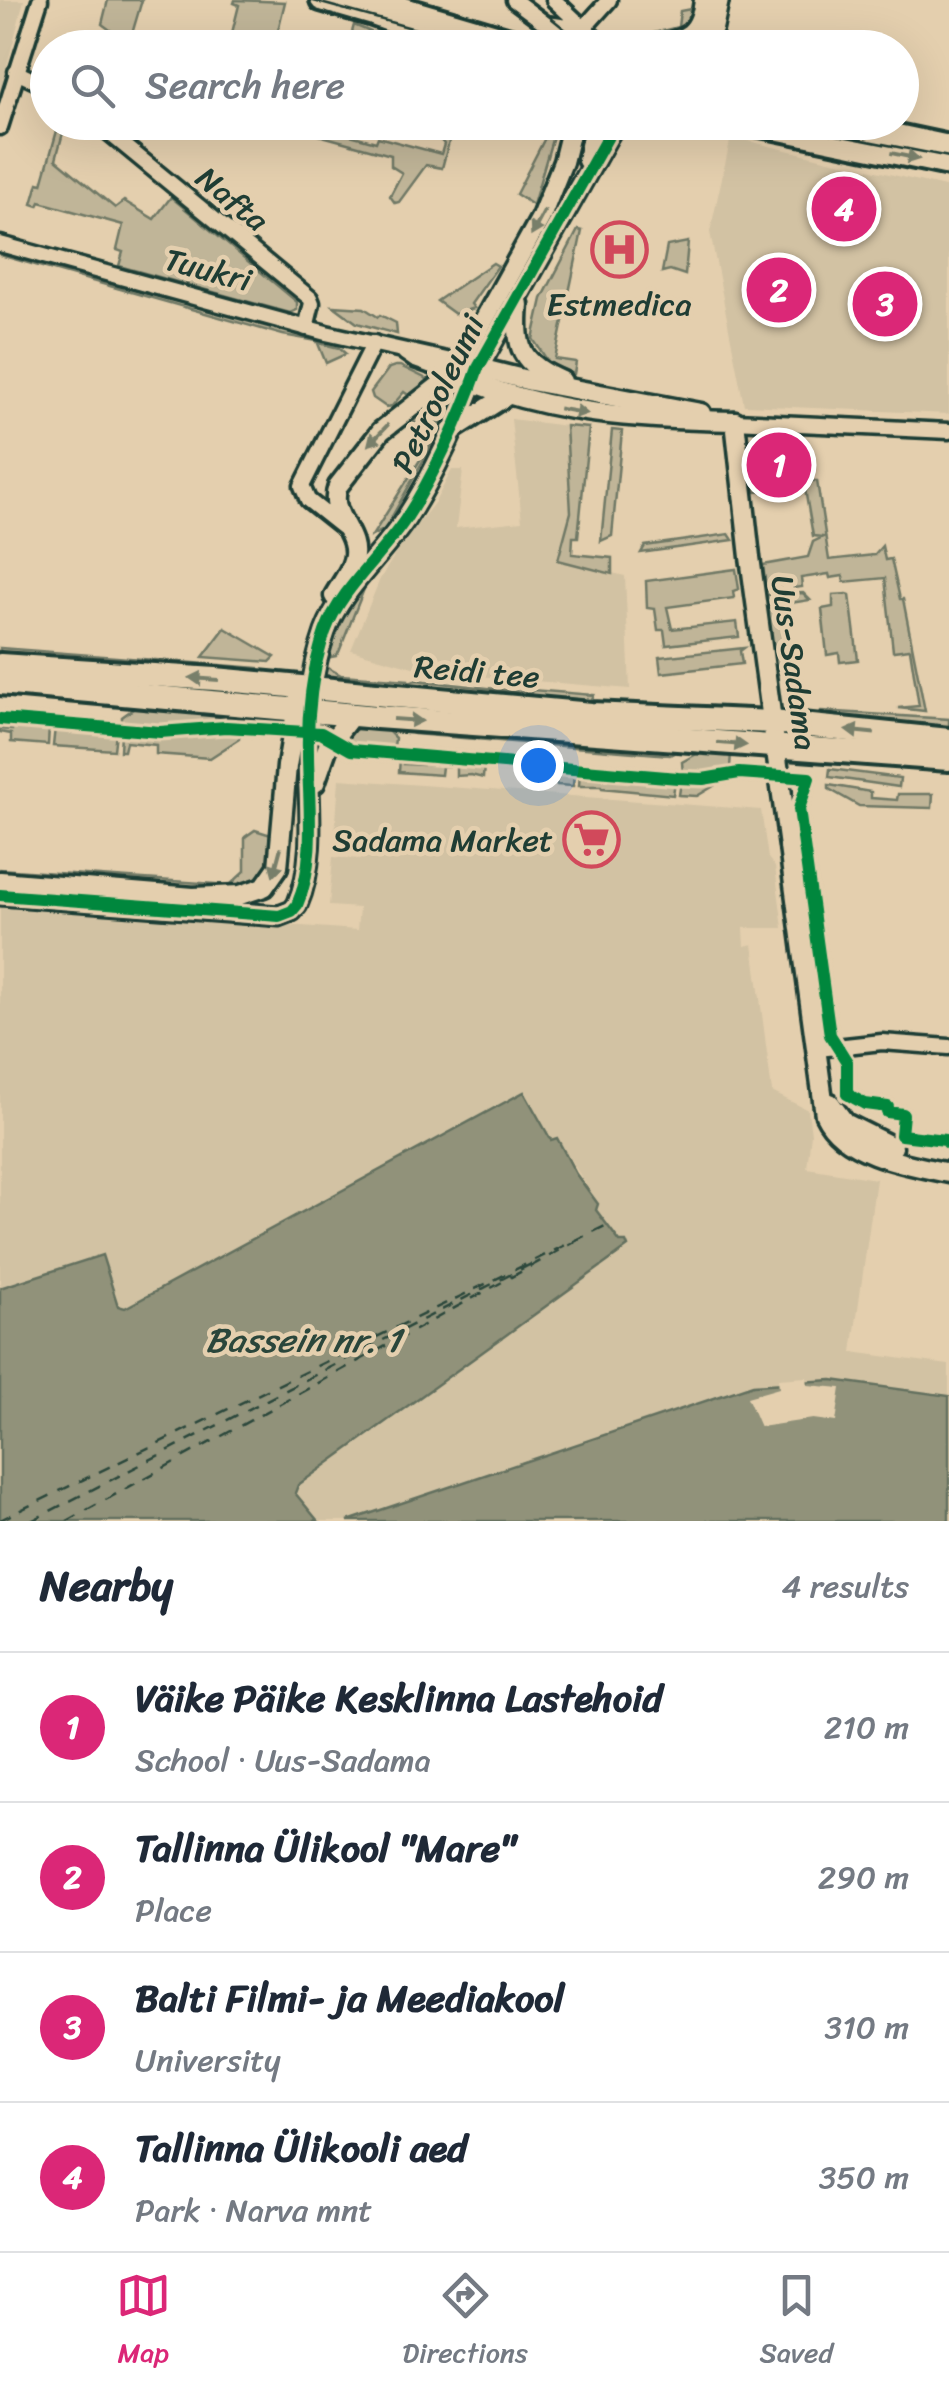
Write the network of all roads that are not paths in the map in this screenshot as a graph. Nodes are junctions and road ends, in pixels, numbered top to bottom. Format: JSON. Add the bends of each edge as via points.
{"nodes":[{"id":1,"x":40,"y":0,"type":"edge"},
{"id":2,"x":320,"y":0,"type":"edge"},
{"id":3,"x":376,"y":0,"type":"edge"},
{"id":4,"x":514,"y":0,"type":"edge"},
{"id":5,"x":554,"y":0,"type":"edge"},
{"id":6,"x":609,"y":0,"type":"edge"},
{"id":7,"x":704,"y":0,"type":"edge"},
{"id":8,"x":718,"y":0,"type":"edge"},
{"id":9,"x":583,"y":29,"type":"junction"},
{"id":10,"x":414,"y":30,"type":"edge"},
{"id":11,"x":478,"y":30,"type":"edge"},
{"id":12,"x":694,"y":30,"type":"edge"},
{"id":13,"x":713,"y":30,"type":"edge"},
{"id":14,"x":16,"y":72,"type":"junction"},
{"id":15,"x":30,"y":79,"type":"edge"},
{"id":16,"x":0,"y":127,"type":"edge"},
{"id":17,"x":118,"y":140,"type":"edge"},
{"id":18,"x":568,"y":140,"type":"edge"},
{"id":19,"x":591,"y":140,"type":"edge"},
{"id":20,"x":605,"y":140,"type":"edge"},
{"id":21,"x":826,"y":140,"type":"edge"},
{"id":22,"x":919,"y":140,"type":"edge"},
{"id":23,"x":949,"y":146,"type":"edge"},
{"id":24,"x":949,"y":166,"type":"edge"},
{"id":25,"x":584,"y":175,"type":"junction"},
{"id":26,"x":0,"y":244,"type":"edge"},
{"id":27,"x":520,"y":294,"type":"junction"},
{"id":28,"x":306,"y":328,"type":"junction"},
{"id":29,"x":374,"y":343,"type":"junction"},
{"id":30,"x":466,"y":372,"type":"junction"},
{"id":31,"x":580,"y":389,"type":"junction"},
{"id":32,"x":508,"y":395,"type":"junction"},
{"id":33,"x":736,"y":421,"type":"junction"},
{"id":34,"x":450,"y":431,"type":"junction"},
{"id":35,"x":949,"y":431,"type":"edge"},
{"id":36,"x":348,"y":532,"type":"junction"},
{"id":37,"x":390,"y":540,"type":"junction"},
{"id":38,"x":0,"y":665,"type":"edge"},
{"id":39,"x":0,"y":682,"type":"edge"},
{"id":40,"x":305,"y":699,"type":"junction"},
{"id":41,"x":352,"y":715,"type":"junction"},
{"id":42,"x":772,"y":722,"type":"junction"},
{"id":43,"x":949,"y":740,"type":"edge"},
{"id":44,"x":775,"y":748,"type":"junction"},
{"id":45,"x":949,"y":759,"type":"edge"},
{"id":46,"x":311,"y":798,"type":"junction"},
{"id":47,"x":0,"y":881,"type":"edge"},
{"id":48,"x":0,"y":896,"type":"edge"},
{"id":49,"x":949,"y":1047,"type":"edge"},
{"id":50,"x":818,"y":1049,"type":"junction"},
{"id":51,"x":823,"y":1089,"type":"junction"},
{"id":52,"x":949,"y":1161,"type":"edge"},
{"id":53,"x":949,"y":1174,"type":"edge"}],
"edges":[{"from":1,"to":14,"type":"street"},
{"from":2,"to":10,"type":"main road"},
{"from":3,"to":11,"type":"main road"},
{"from":4,"to":9,"type":"street","via":[[546,24]]},
{"from":5,"to":9,"type":"street"},
{"from":6,"to":9,"type":"street"},
{"from":7,"to":12,"type":"street"},
{"from":8,"to":13,"type":"street"},
{"from":14,"to":15,"type":"street"},
{"from":14,"to":16,"type":"street"},
{"from":17,"to":28,"type":"street","name":"Nafta","via":[[310,298]]},
{"from":18,"to":30,"type":"street","name":"Petrooleumi","one_way":true,"via":[[541,217]]},
{"from":19,"to":25,"type":"street"},
{"from":20,"to":25,"type":"street","name":"Petrooleumi"},
{"from":21,"to":24,"type":"main road","one_way":true},
{"from":22,"to":23,"type":"main road"},
{"from":25,"to":27,"type":"street","name":"Petrooleumi"},
{"from":26,"to":28,"type":"street","name":"Tuukri"},
{"from":27,"to":30,"type":"street","name":"Petrooleumi"},
{"from":27,"to":31,"type":"street","via":[[520,350],[538,368]]},
{"from":28,"to":29,"type":"street","name":"Tuukri"},
{"from":29,"to":30,"type":"street","name":"Tuukri"},
{"from":29,"to":36,"type":"street","via":[[302,486],[308,500]]},
{"from":30,"to":31,"type":"street","name":"Tuukri"},
{"from":30,"to":32,"type":"street","name":"Tuukri"},
{"from":30,"to":34,"type":"street","name":"Petrooleumi"},
{"from":30,"to":36,"type":"street","one_way":true,"via":[[401,412],[345,474],[334,495]]},
{"from":31,"to":33,"type":"street","name":"Tuukri"},
{"from":32,"to":33,"type":"street","name":"Tuukri","one_way":true,"via":[[596,415]]},
{"from":32,"to":34,"type":"street"},
{"from":33,"to":35,"type":"street","name":"Tuukri"},
{"from":33,"to":42,"type":"street","name":"Uus-Sadama"},
{"from":34,"to":37,"type":"street","name":"Petrooleumi"},
{"from":36,"to":37,"type":"street","via":[[372,542]]},
{"from":36,"to":40,"type":"street","via":[[354,559],[314,634]]},
{"from":37,"to":40,"type":"street","name":"Petrooleumi","via":[[330,620]]},
{"from":40,"to":38,"type":"main road","name":"Reidi tee","one_way":true},
{"from":39,"to":40,"type":"main road","name":"Reidi tee"},
{"from":40,"to":41,"type":"main road","name":"Reidi tee"},
{"from":40,"to":42,"type":"main road","name":"Reidi tee"},
{"from":40,"to":46,"type":"street"},
{"from":40,"to":47,"type":"street","one_way":true,"via":[[286,766],[278,867],[256,892],[193,897]]},
{"from":41,"to":44,"type":"main road","name":"Reidi tee","one_way":true},
{"from":41,"to":46,"type":"street","via":[[322,757]]},
{"from":43,"to":42,"type":"main road","name":"Reidi tee","one_way":true},
{"from":42,"to":44,"type":"street","name":"Uus-Sadama"},
{"from":44,"to":45,"type":"main road","name":"Reidi tee"},
{"from":44,"to":50,"type":"street","name":"Uus-Sadama"},
{"from":46,"to":48,"type":"street","via":[[301,897],[285,916]]},
{"from":49,"to":50,"type":"street","via":[[882,1042]]},
{"from":50,"to":51,"type":"street","name":"Uus-Sadama"},
{"from":51,"to":52,"type":"street","via":[[836,1114],[856,1130],[906,1152]]},
{"from":51,"to":53,"type":"street","name":"Uus-Sadama","via":[[825,1115],[848,1140]]}]}
